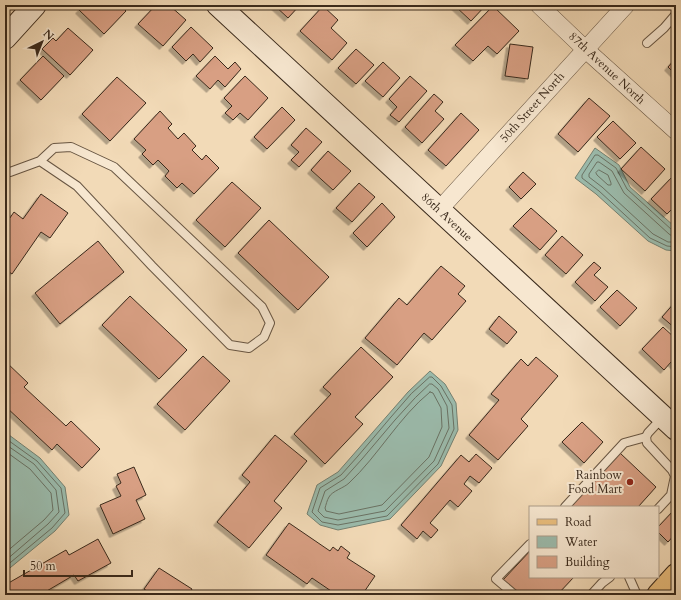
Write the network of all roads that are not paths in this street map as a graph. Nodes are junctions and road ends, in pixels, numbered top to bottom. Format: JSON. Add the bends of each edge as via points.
{"nodes":[{"id":1,"x":35,"y":5,"type":"edge"},
{"id":2,"x":218,"y":5,"type":"edge"},
{"id":3,"x":539,"y":5,"type":"edge"},
{"id":4,"x":626,"y":5,"type":"edge"},
{"id":5,"x":676,"y":14,"type":"edge"},
{"id":6,"x":8,"y":30,"type":"edge"},
{"id":7,"x":647,"y":43,"type":"dead end"},
{"id":8,"x":585,"y":49,"type":"junction"},
{"id":9,"x":676,"y":131,"type":"edge"},
{"id":10,"x":40,"y":161,"type":"junction"},
{"id":11,"x":5,"y":170,"type":"edge"},
{"id":12,"x":439,"y":210,"type":"junction"},
{"id":13,"x":670,"y":422,"type":"edge"},
{"id":14,"x":646,"y":437,"type":"junction"},
{"id":15,"x":673,"y":498,"type":"edge"},
{"id":16,"x":566,"y":506,"type":"edge"},
{"id":17,"x":659,"y":508,"type":"edge"},
{"id":18,"x":529,"y":545,"type":"edge"},
{"id":19,"x":676,"y":575,"type":"edge"},
{"id":20,"x":609,"y":578,"type":"edge"},
{"id":21,"x":629,"y":578,"type":"edge"},
{"id":22,"x":515,"y":595,"type":"edge"},
{"id":23,"x":591,"y":595,"type":"edge"},
{"id":24,"x":637,"y":595,"type":"edge"},
{"id":25,"x":658,"y":595,"type":"edge"}],
"edges":[{"from":1,"to":6,"type":"street"},
{"from":2,"to":12,"type":"street","name":"86th Avenue"},
{"from":3,"to":8,"type":"street","name":"87th Avenue North"},
{"from":4,"to":8,"type":"street","name":"50th Street North"},
{"from":5,"to":7,"type":"lane"},
{"from":8,"to":9,"type":"street","name":"87th Avenue North"},
{"from":8,"to":12,"type":"street","name":"50th Street North"},
{"from":10,"to":10,"type":"lane","via":[[54,148],[71,147],[114,167],[262,307],[270,323],[264,337],[249,348],[230,346],[77,186]]},
{"from":10,"to":11,"type":"lane","via":[[10,172]]},
{"from":12,"to":13,"type":"street","name":"86th Avenue"},
{"from":13,"to":14,"type":"lane","via":[[648,433]]},
{"from":14,"to":15,"type":"lane","via":[[647,443],[675,476]]},
{"from":14,"to":16,"type":"lane","via":[[624,443]]},
{"from":15,"to":17,"type":"lane"},
{"from":18,"to":22,"type":"lane","via":[[496,579]]},
{"from":19,"to":25,"type":"main road"},
{"from":20,"to":23,"type":"lane"},
{"from":21,"to":24,"type":"lane"}]}
